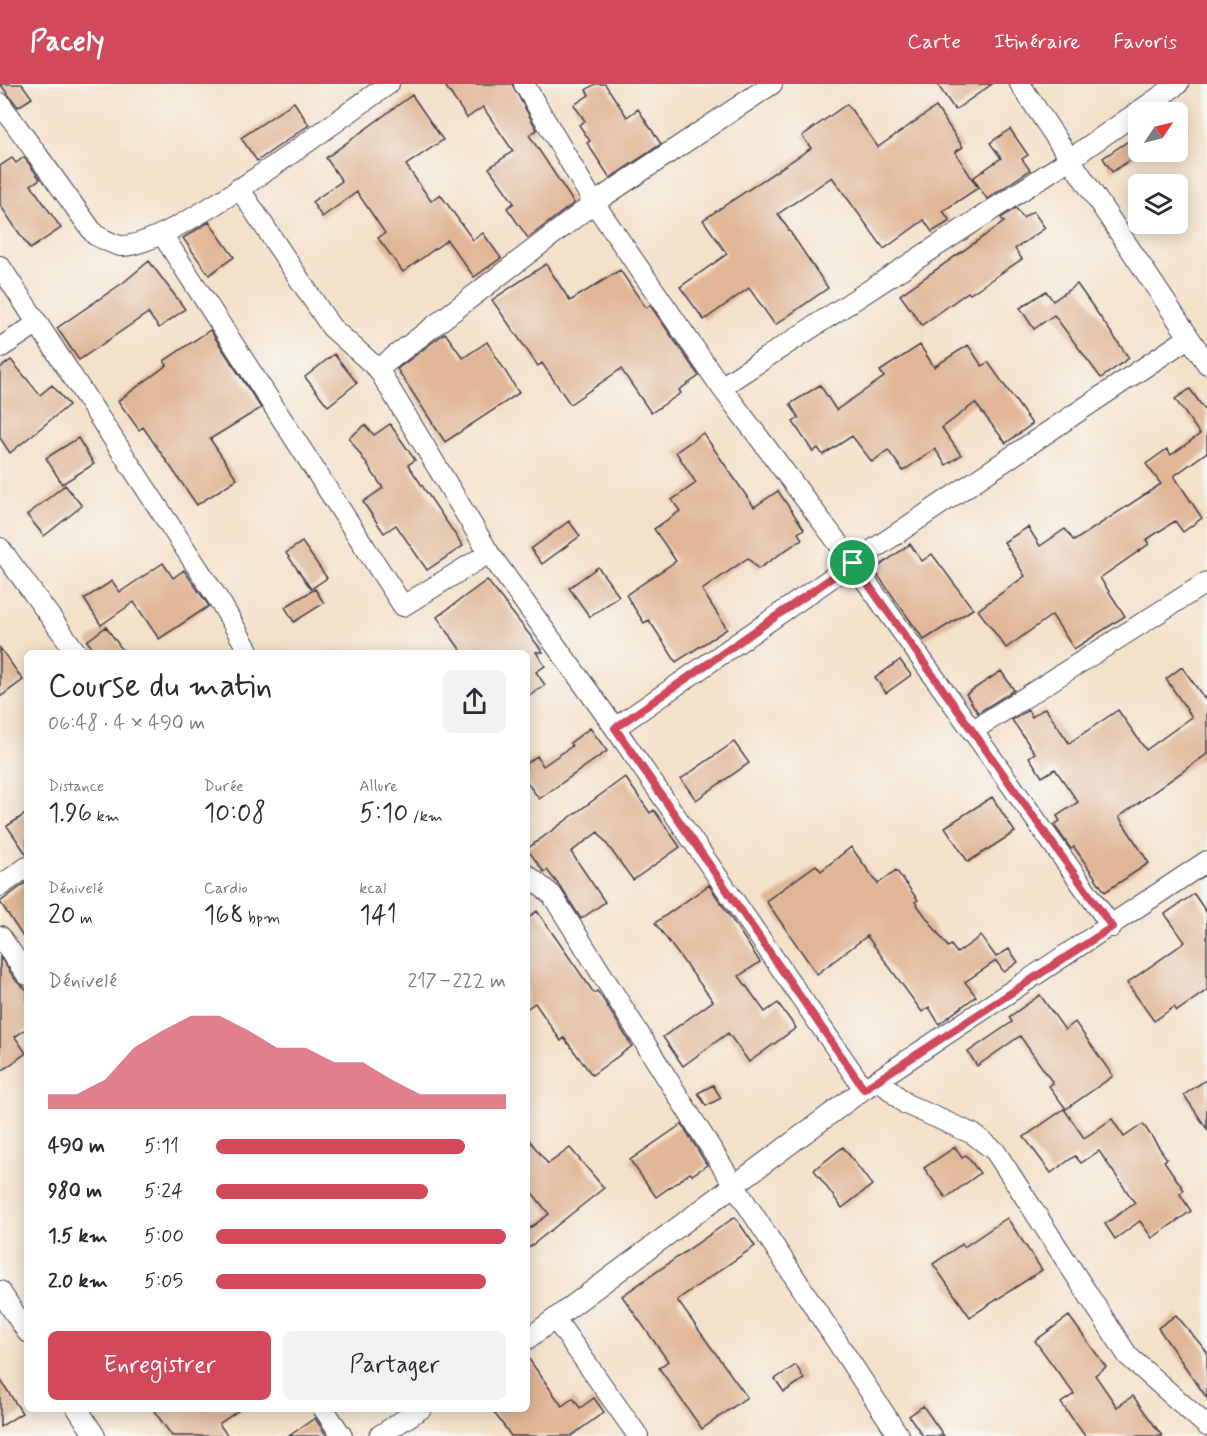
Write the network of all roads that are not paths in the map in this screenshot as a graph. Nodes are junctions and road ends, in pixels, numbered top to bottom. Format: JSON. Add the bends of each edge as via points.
{"nodes":[{"id":1,"x":389,"y":84,"type":"edge"},
{"id":2,"x":524,"y":84,"type":"edge"},
{"id":3,"x":772,"y":84,"type":"edge"},
{"id":4,"x":1020,"y":84,"type":"edge"},
{"id":5,"x":1178,"y":84,"type":"edge"},
{"id":6,"x":0,"y":103,"type":"edge"},
{"id":7,"x":1070,"y":159,"type":"junction"},
{"id":8,"x":239,"y":188,"type":"junction"},
{"id":9,"x":594,"y":203,"type":"junction"},
{"id":10,"x":162,"y":234,"type":"junction"},
{"id":11,"x":0,"y":266,"type":"edge"},
{"id":12,"x":38,"y":323,"type":"junction"},
{"id":13,"x":1188,"y":338,"type":"junction"},
{"id":14,"x":0,"y":348,"type":"edge"},
{"id":15,"x":1207,"y":364,"type":"edge"},
{"id":16,"x":378,"y":369,"type":"junction"},
{"id":17,"x":722,"y":387,"type":"junction"},
{"id":18,"x":0,"y":548,"type":"edge"},
{"id":19,"x":489,"y":553,"type":"junction"},
{"id":20,"x":853,"y":563,"type":"junction"},
{"id":21,"x":1207,"y":582,"type":"edge"},
{"id":22,"x":74,"y":650,"type":"edge"},
{"id":23,"x":248,"y":650,"type":"edge"},
{"id":24,"x":615,"y":728,"type":"junction"},
{"id":25,"x":972,"y":731,"type":"junction"},
{"id":26,"x":1207,"y":861,"type":"edge"},
{"id":27,"x":24,"y":869,"type":"edge"},
{"id":28,"x":530,"y":877,"type":"edge"},
{"id":29,"x":0,"y":886,"type":"edge"},
{"id":30,"x":1112,"y":927,"type":"junction"},
{"id":31,"x":0,"y":936,"type":"edge"},
{"id":32,"x":24,"y":971,"type":"edge"},
{"id":33,"x":872,"y":1084,"type":"junction"},
{"id":34,"x":734,"y":1185,"type":"junction"},
{"id":35,"x":0,"y":1291,"type":"edge"},
{"id":36,"x":556,"y":1320,"type":"junction"},
{"id":37,"x":24,"y":1327,"type":"edge"},
{"id":38,"x":530,"y":1337,"type":"edge"},
{"id":39,"x":80,"y":1412,"type":"edge"},
{"id":40,"x":326,"y":1412,"type":"edge"},
{"id":41,"x":416,"y":1412,"type":"edge"},
{"id":42,"x":1207,"y":1427,"type":"edge"},
{"id":43,"x":95,"y":1436,"type":"edge"},
{"id":44,"x":342,"y":1436,"type":"edge"},
{"id":45,"x":379,"y":1436,"type":"edge"},
{"id":46,"x":638,"y":1436,"type":"edge"},
{"id":47,"x":899,"y":1436,"type":"edge"},
{"id":48,"x":1194,"y":1436,"type":"edge"}],
"edges":[{"from":1,"to":8,"type":"street"},
{"from":2,"to":9,"type":"street"},
{"from":3,"to":9,"type":"street"},
{"from":4,"to":7,"type":"street"},
{"from":5,"to":7,"type":"street"},
{"from":6,"to":10,"type":"street","via":[[95,235],[120,246]]},
{"from":7,"to":13,"type":"street"},
{"from":7,"to":17,"type":"street"},
{"from":8,"to":10,"type":"street"},
{"from":8,"to":16,"type":"street","via":[[331,327]]},
{"from":9,"to":16,"type":"street"},
{"from":9,"to":17,"type":"street"},
{"from":10,"to":19,"type":"street","via":[[403,606]]},
{"from":11,"to":12,"type":"street"},
{"from":12,"to":14,"type":"street"},
{"from":12,"to":23,"type":"street"},
{"from":13,"to":15,"type":"street"},
{"from":13,"to":20,"type":"street"},
{"from":16,"to":19,"type":"street"},
{"from":17,"to":20,"type":"street"},
{"from":18,"to":22,"type":"street"},
{"from":19,"to":24,"type":"street"},
{"from":20,"to":24,"type":"street"},
{"from":20,"to":25,"type":"street"},
{"from":21,"to":25,"type":"street"},
{"from":24,"to":33,"type":"street"},
{"from":25,"to":30,"type":"street"},
{"from":26,"to":30,"type":"street"},
{"from":27,"to":29,"type":"street"},
{"from":28,"to":34,"type":"street","via":[[552,895]]},
{"from":30,"to":33,"type":"street"},
{"from":31,"to":32,"type":"street"},
{"from":33,"to":34,"type":"street"},
{"from":33,"to":42,"type":"street","via":[[973,1134],[995,1150],[1128,1356]]},
{"from":34,"to":36,"type":"street"},
{"from":34,"to":47,"type":"street"},
{"from":35,"to":37,"type":"street"},
{"from":36,"to":38,"type":"street"},
{"from":36,"to":46,"type":"street"},
{"from":39,"to":43,"type":"street"},
{"from":40,"to":44,"type":"street"},
{"from":41,"to":45,"type":"street"},
{"from":42,"to":48,"type":"street"}]}
